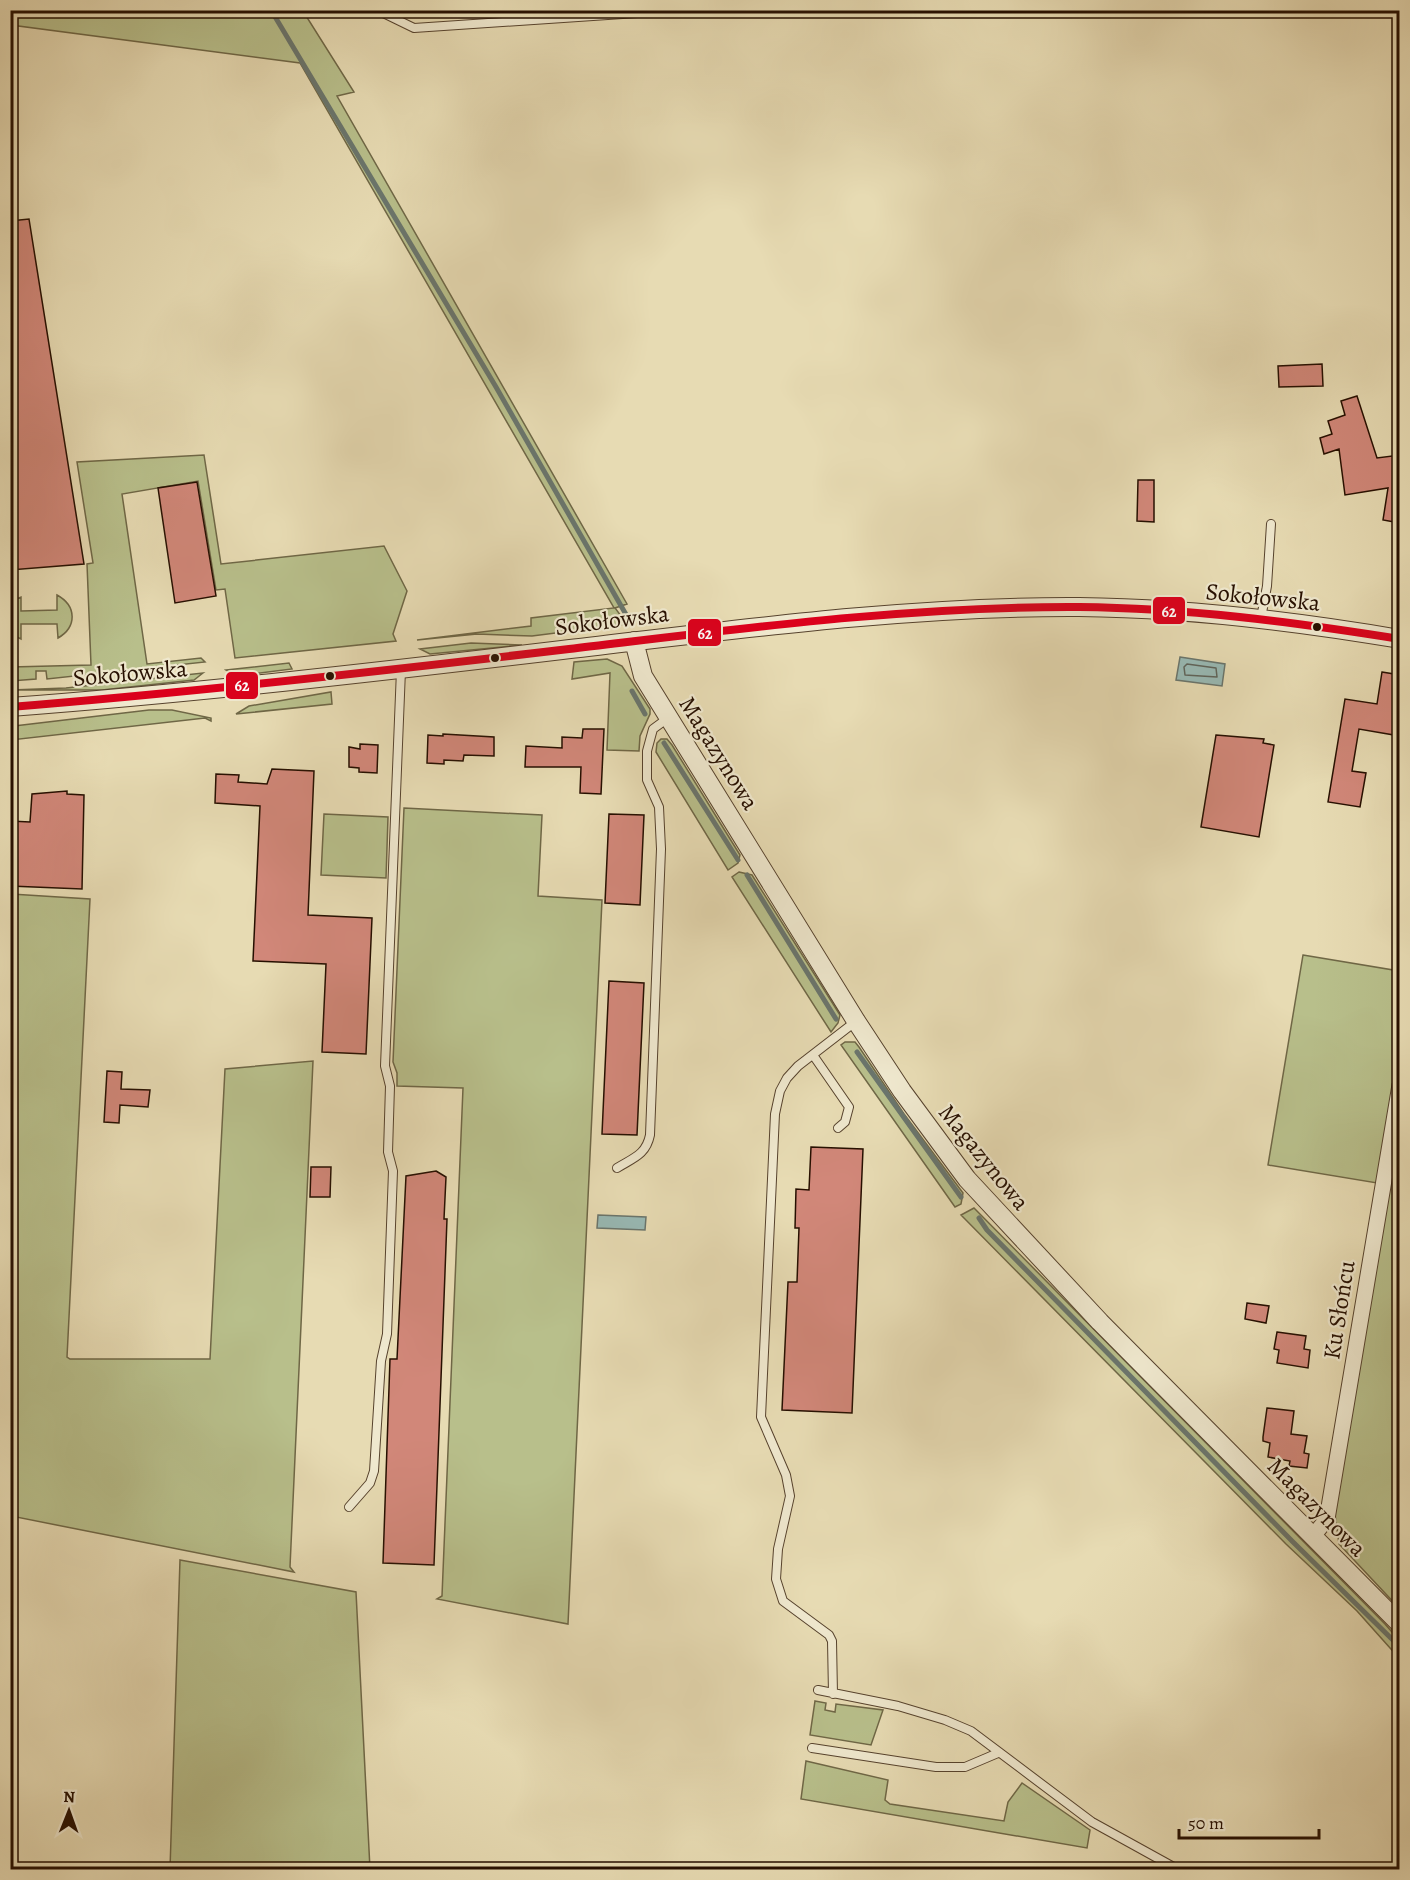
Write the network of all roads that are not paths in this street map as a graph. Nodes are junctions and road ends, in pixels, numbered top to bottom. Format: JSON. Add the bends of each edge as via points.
{"nodes":[{"id":1,"x":377,"y":10,"type":"edge"},
{"id":2,"x":682,"y":10,"type":"edge"},
{"id":3,"x":1271,"y":524,"type":"dead end"},
{"id":4,"x":1261,"y":619,"type":"junction"},
{"id":5,"x":1400,"y":639,"type":"edge"},
{"id":6,"x":634,"y":641,"type":"junction"},
{"id":7,"x":401,"y":669,"type":"junction"},
{"id":8,"x":10,"y":707,"type":"edge"},
{"id":9,"x":669,"y":717,"type":"junction"},
{"id":10,"x":856,"y":1021,"type":"junction"},
{"id":11,"x":813,"y":1054,"type":"junction"},
{"id":12,"x":1400,"y":1085,"type":"edge"},
{"id":13,"x":838,"y":1128,"type":"dead end"},
{"id":14,"x":617,"y":1168,"type":"dead end"},
{"id":15,"x":349,"y":1507,"type":"dead end"},
{"id":16,"x":1313,"y":1536,"type":"junction"},
{"id":17,"x":1400,"y":1624,"type":"edge"},
{"id":18,"x":818,"y":1690,"type":"dead end"},
{"id":19,"x":833,"y":1694,"type":"junction"},
{"id":20,"x":812,"y":1748,"type":"dead end"},
{"id":21,"x":998,"y":1753,"type":"junction"},
{"id":22,"x":1179,"y":1869,"type":"edge"}],
"edges":[{"from":1,"to":2,"type":"lane","via":[[414,28]]},
{"from":3,"to":4,"type":"lane"},
{"from":4,"to":5,"type":"street","name":"Sokołowska"},
{"from":4,"to":6,"type":"street","name":"Sokołowska","via":[[1120,608],[963,610]]},
{"from":6,"to":7,"type":"street","name":"Sokołowska"},
{"from":6,"to":9,"type":"street","name":"Magazynowa","via":[[643,676]]},
{"from":7,"to":8,"type":"street","name":"Sokołowska"},
{"from":7,"to":15,"type":"lane","via":[[385,1066],[390,1086],[388,1152],[393,1171],[387,1334],[381,1361],[374,1471],[370,1483]]},
{"from":9,"to":10,"type":"street","name":"Magazynowa"},
{"from":9,"to":14,"type":"lane","via":[[653,729],[647,751],[647,780],[659,807],[661,849],[650,1135],[643,1153]]},
{"from":10,"to":11,"type":"lane"},
{"from":10,"to":16,"type":"street","name":"Magazynowa","via":[[926,1125],[987,1203]]},
{"from":11,"to":13,"type":"lane","via":[[849,1107],[845,1122]]},
{"from":11,"to":19,"type":"lane","via":[[787,1078],[775,1114],[761,1416],[786,1475],[790,1496],[778,1549],[777,1589],[783,1601],[829,1635]]},
{"from":12,"to":16,"type":"street","name":"Ku Słońcu","via":[[1327,1519]]},
{"from":16,"to":17,"type":"street","name":"Magazynowa"},
{"from":18,"to":19,"type":"lane"},
{"from":19,"to":21,"type":"lane","via":[[898,1706],[945,1720],[971,1731]]},
{"from":20,"to":21,"type":"lane","via":[[936,1767],[965,1767]]},
{"from":21,"to":22,"type":"lane","via":[[1092,1822]]}]}
